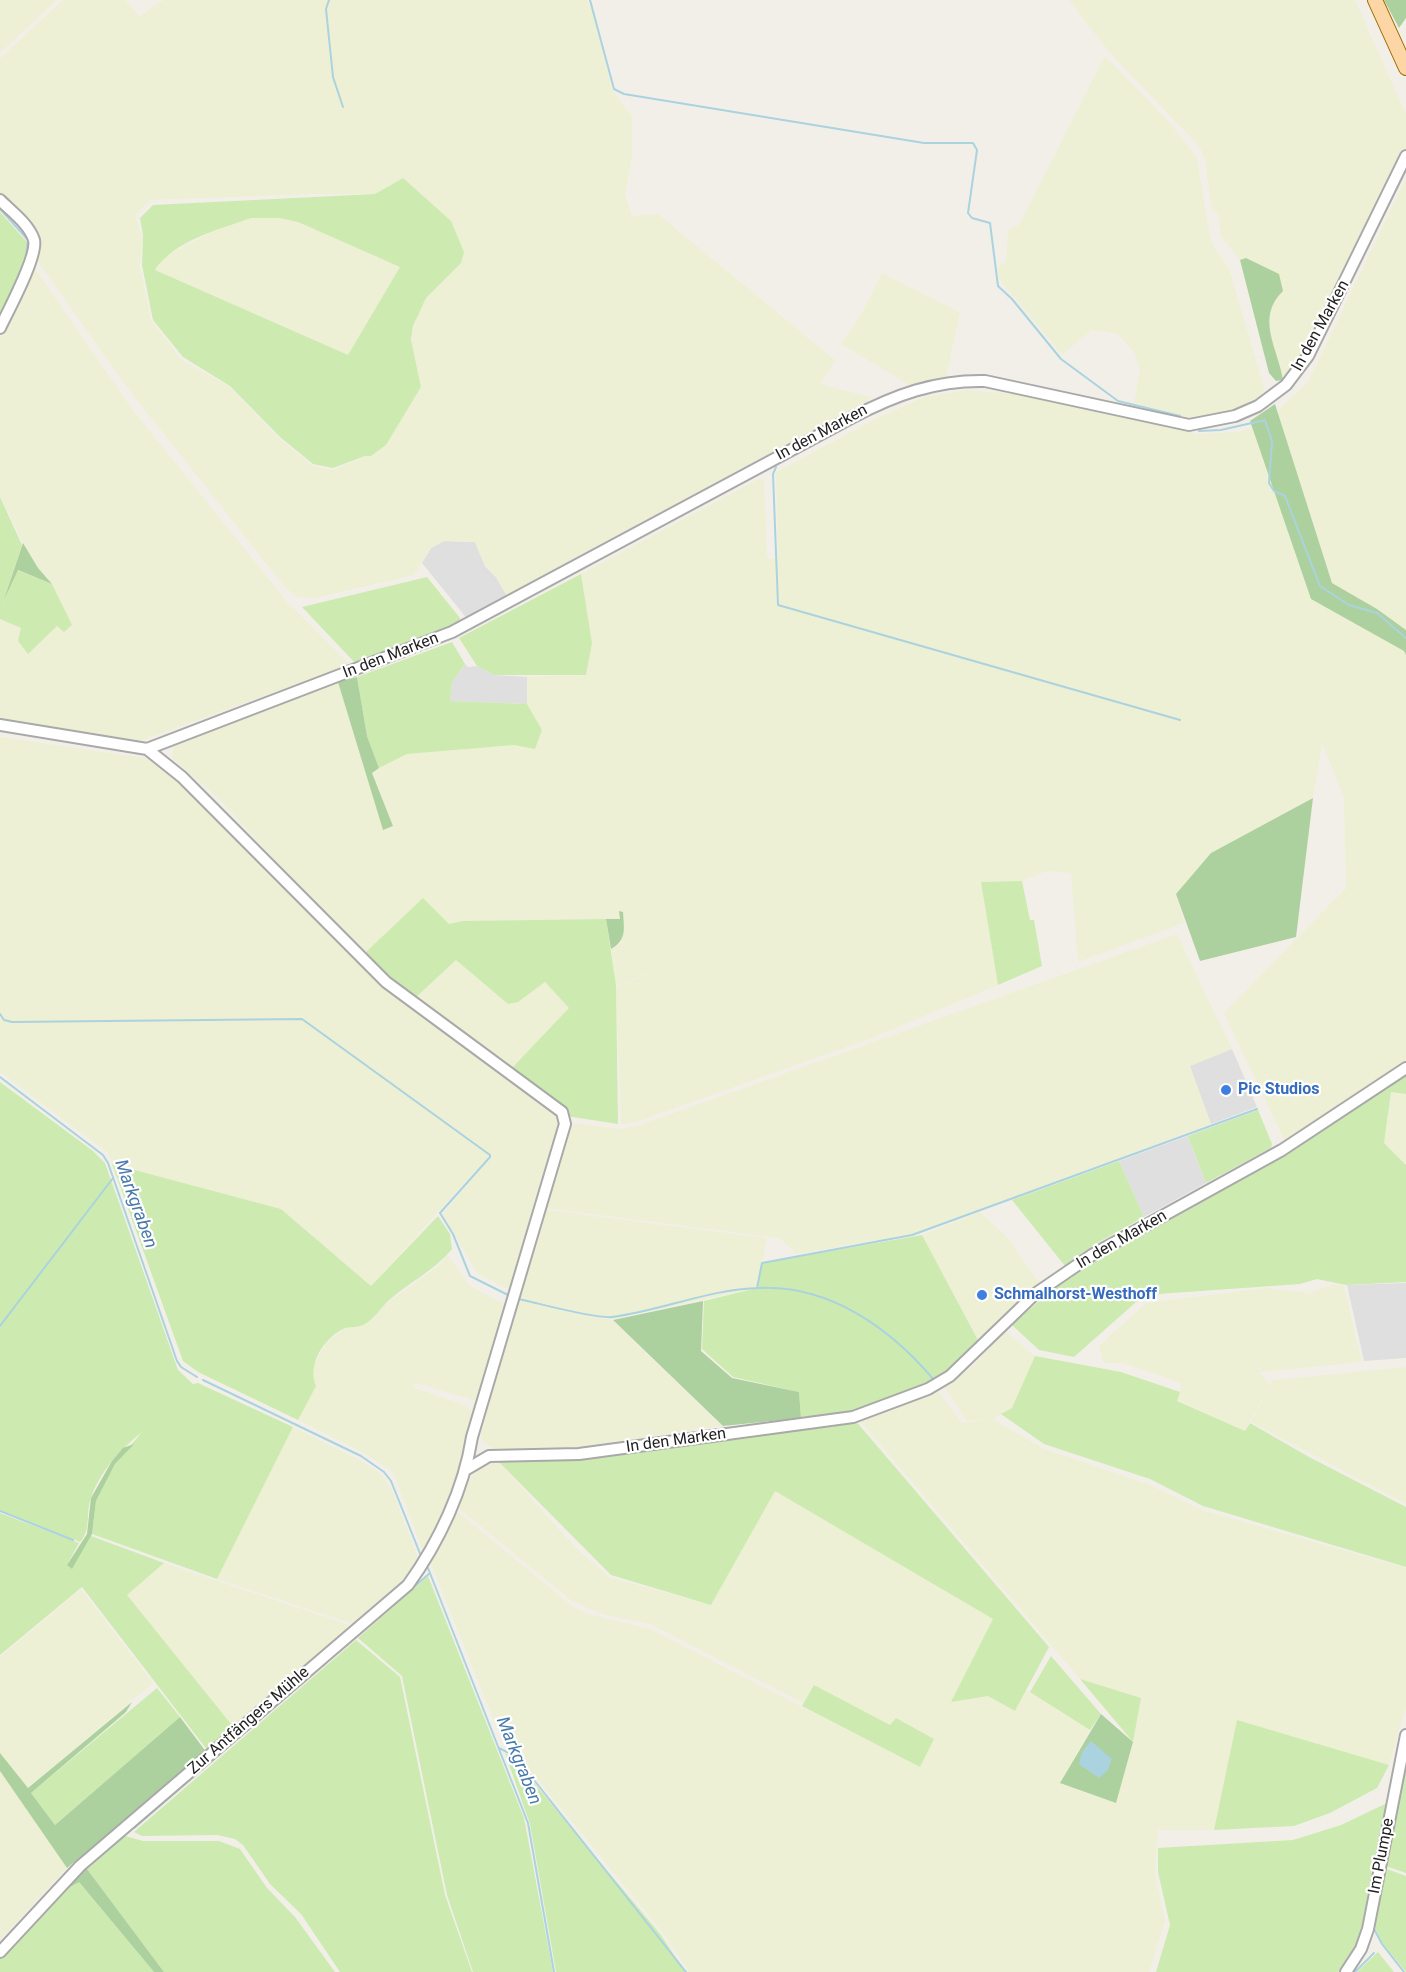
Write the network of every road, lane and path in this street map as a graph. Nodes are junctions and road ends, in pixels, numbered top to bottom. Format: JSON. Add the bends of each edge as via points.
{"nodes":[{"id":1,"x":1376,"y":0,"type":"edge"},
{"id":2,"x":1406,"y":68,"type":"edge"},
{"id":3,"x":1406,"y":156,"type":"edge"},
{"id":4,"x":0,"y":200,"type":"edge"},
{"id":5,"x":0,"y":328,"type":"edge"},
{"id":6,"x":0,"y":725,"type":"edge"},
{"id":7,"x":147,"y":749,"type":"junction"},
{"id":8,"x":1406,"y":1068,"type":"edge"},
{"id":9,"x":472,"y":1437,"type":"junction"},
{"id":10,"x":489,"y":1456,"type":"junction"},
{"id":11,"x":467,"y":1469,"type":"junction"},
{"id":12,"x":1406,"y":1735,"type":"edge"},
{"id":13,"x":0,"y":1952,"type":"edge"},
{"id":14,"x":1346,"y":1972,"type":"edge"}],
"edges":[{"from":1,"to":2,"type":"main road"},
{"from":3,"to":7,"type":"street","name":"In den Marken","via":[[1308,356],[1286,385],[1258,406],[1235,416],[1189,425],[985,381],[951,382],[912,390],[851,418],[452,632]]},
{"from":4,"to":5,"type":"street","via":[[24,223],[34,240],[32,256]]},
{"from":6,"to":7,"type":"street"},
{"from":7,"to":9,"type":"street","via":[[182,777],[386,982],[562,1112],[562,1138]]},
{"from":8,"to":10,"type":"street","name":"In den Marken","via":[[1282,1150],[1092,1255],[1035,1294],[950,1376],[928,1389],[854,1417],[579,1454]]},
{"from":9,"to":10,"type":"street"},
{"from":9,"to":11,"type":"street"},
{"from":10,"to":11,"type":"street","name":"In den Marken"},
{"from":11,"to":13,"type":"street","name":"Zur Antfängers Mühle","via":[[429,1555],[408,1585],[80,1866]]},
{"from":12,"to":14,"type":"street","name":"Im Plumpe","via":[[1368,1929]]}]}
